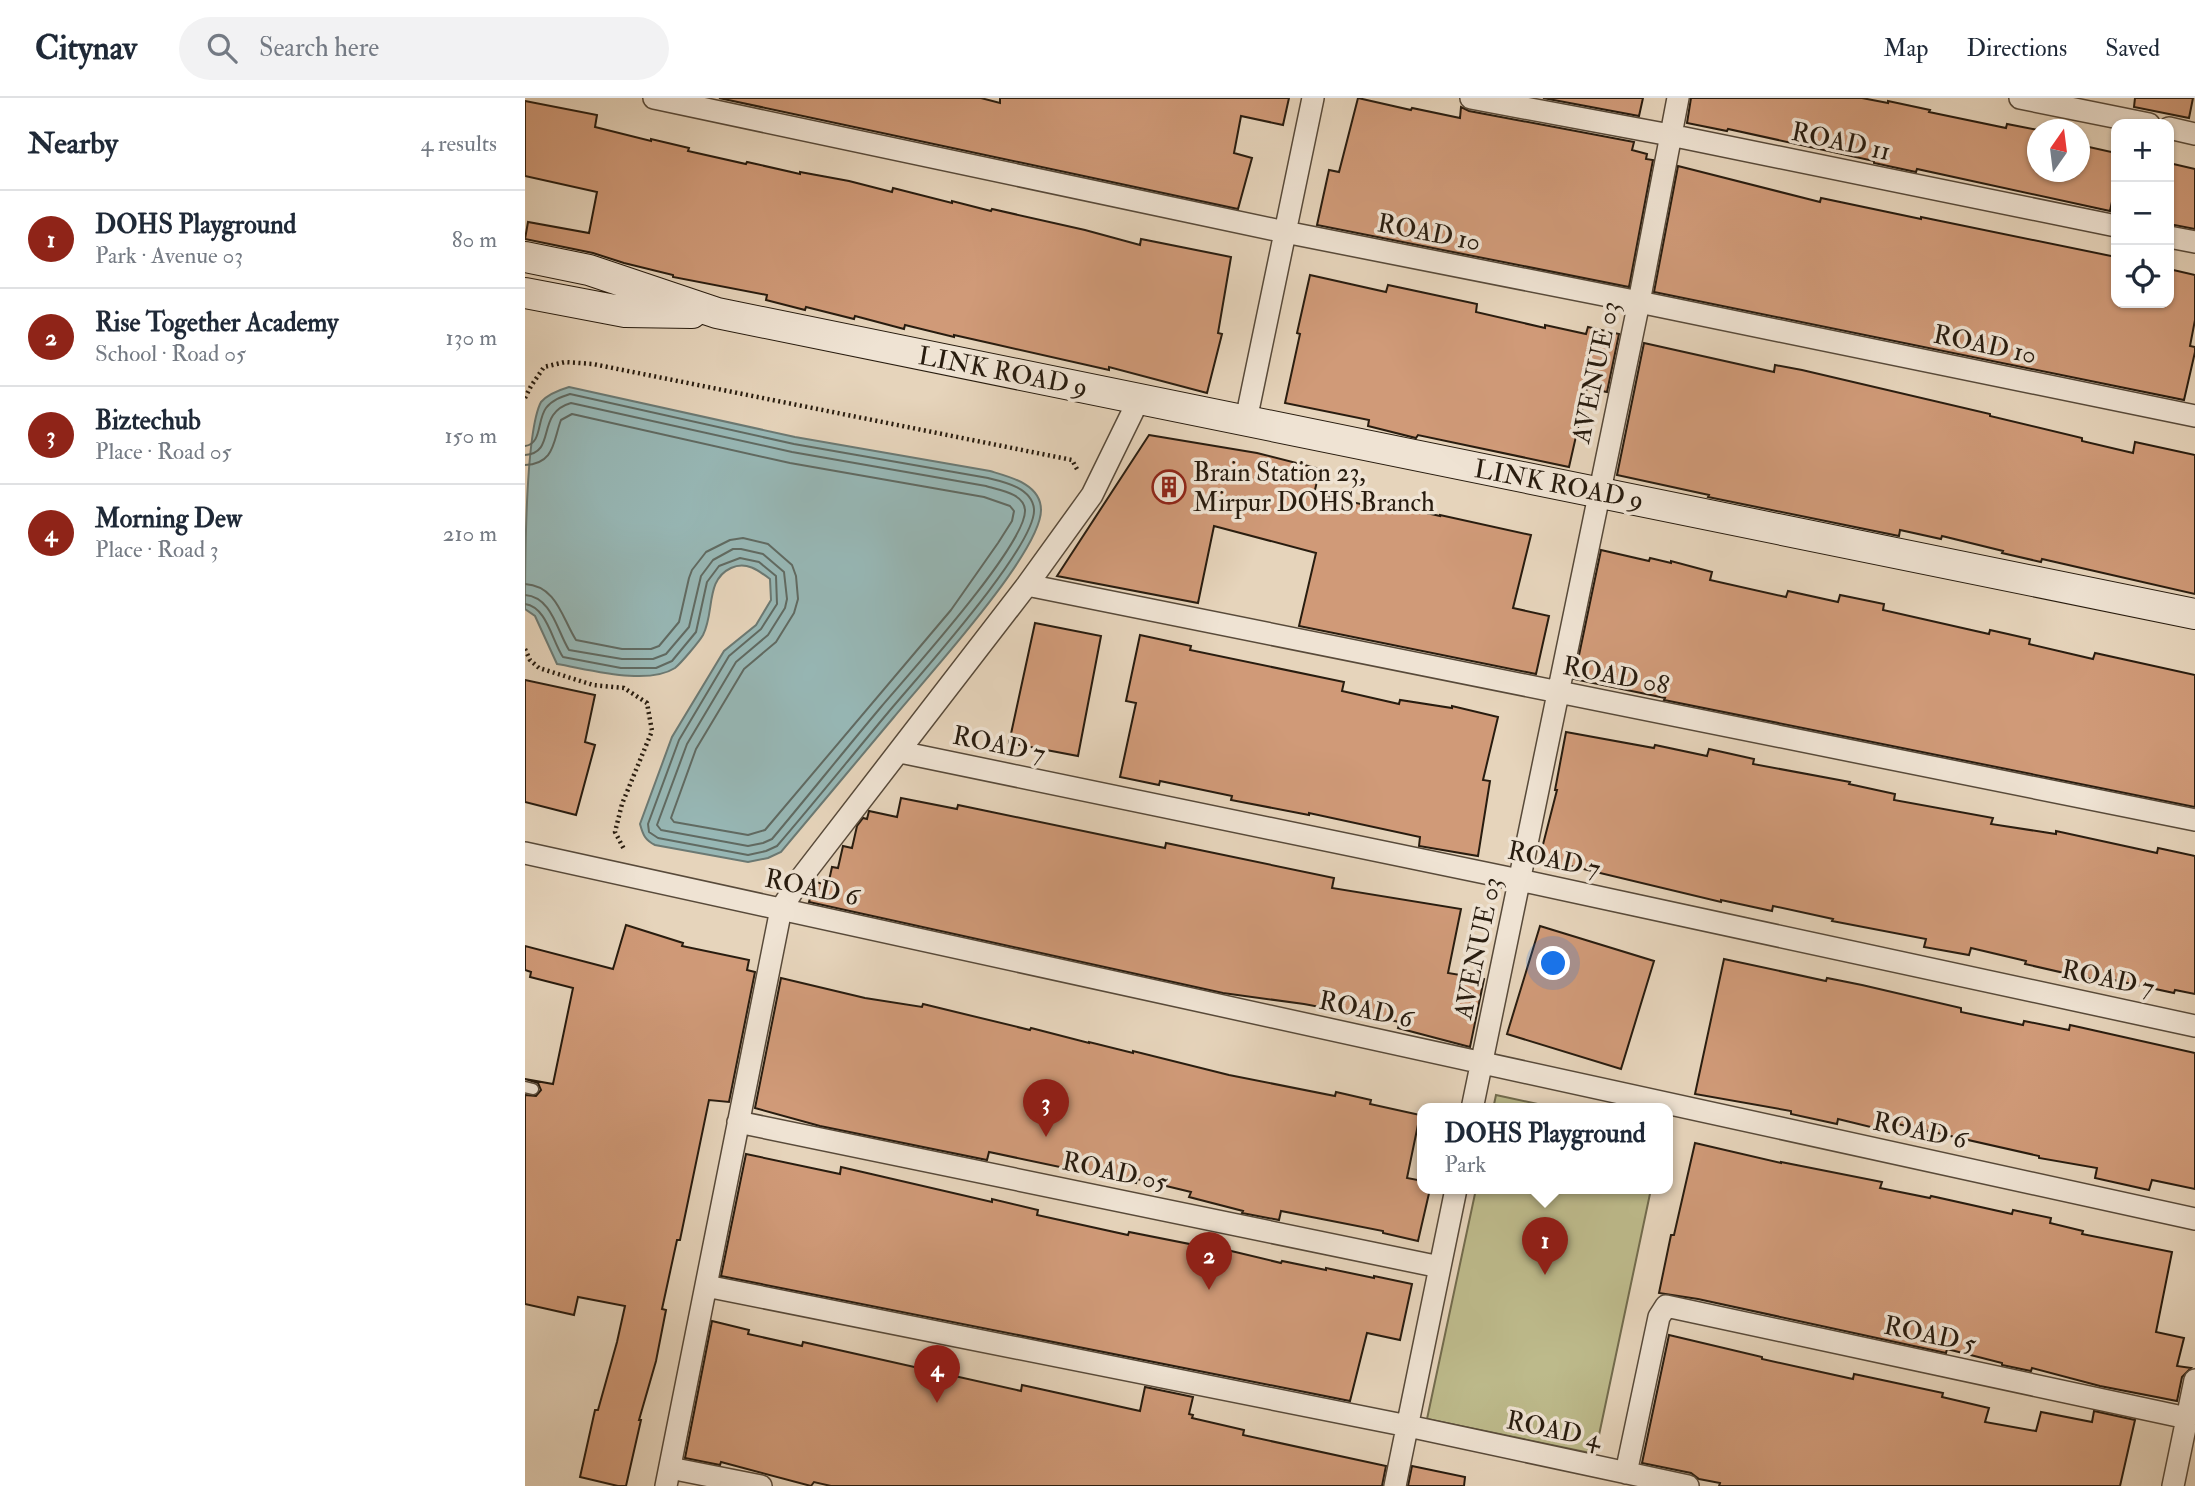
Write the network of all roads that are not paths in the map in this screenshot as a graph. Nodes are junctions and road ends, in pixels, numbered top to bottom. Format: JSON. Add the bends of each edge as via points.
{"nodes":[{"id":1,"x":653,"y":98,"type":"edge"},
{"id":2,"x":1313,"y":98,"type":"edge"},
{"id":3,"x":1471,"y":98,"type":"edge"},
{"id":4,"x":1678,"y":98,"type":"edge"},
{"id":5,"x":2020,"y":98,"type":"edge"},
{"id":6,"x":2124,"y":119,"type":"edge"},
{"id":7,"x":2174,"y":129,"type":"edge"},
{"id":8,"x":2195,"y":134,"type":"edge"},
{"id":9,"x":1670,"y":135,"type":"junction"},
{"id":10,"x":2111,"y":225,"type":"edge"},
{"id":11,"x":1285,"y":232,"type":"junction"},
{"id":12,"x":2174,"y":238,"type":"edge"},
{"id":13,"x":2195,"y":242,"type":"edge"},
{"id":14,"x":525,"y":257,"type":"edge"},
{"id":15,"x":525,"y":293,"type":"edge"},
{"id":16,"x":1639,"y":302,"type":"junction"},
{"id":17,"x":717,"y":313,"type":"junction"},
{"id":18,"x":1139,"y":398,"type":"junction"},
{"id":19,"x":2195,"y":416,"type":"edge"},
{"id":20,"x":1246,"y":421,"type":"junction"},
{"id":21,"x":1599,"y":492,"type":"junction"},
{"id":22,"x":1027,"y":585,"type":"junction"},
{"id":23,"x":2195,"y":614,"type":"edge"},
{"id":24,"x":1558,"y":692,"type":"junction"},
{"id":25,"x":900,"y":752,"type":"junction"},
{"id":26,"x":2195,"y":820,"type":"edge"},
{"id":27,"x":525,"y":853,"type":"edge"},
{"id":28,"x":1519,"y":880,"type":"junction"},
{"id":29,"x":781,"y":909,"type":"junction"},
{"id":30,"x":2195,"y":1026,"type":"edge"},
{"id":31,"x":1482,"y":1063,"type":"junction"},
{"id":32,"x":1473,"y":1103,"type":"edge"},
{"id":33,"x":1665,"y":1103,"type":"edge"},
{"id":34,"x":1673,"y":1105,"type":"edge"},
{"id":35,"x":738,"y":1122,"type":"junction"},
{"id":36,"x":1455,"y":1194,"type":"edge"},
{"id":37,"x":2195,"y":1219,"type":"edge"},
{"id":38,"x":1440,"y":1267,"type":"junction"},
{"id":39,"x":706,"y":1286,"type":"junction"},
{"id":40,"x":2195,"y":1380,"type":"edge"},
{"id":41,"x":2187,"y":1418,"type":"junction"},
{"id":42,"x":1408,"y":1426,"type":"junction"},
{"id":43,"x":1626,"y":1473,"type":"junction"},
{"id":44,"x":668,"y":1477,"type":"edge"},
{"id":45,"x":761,"y":1486,"type":"edge"},
{"id":46,"x":1395,"y":1486,"type":"edge"},
{"id":47,"x":1688,"y":1486,"type":"edge"},
{"id":48,"x":2173,"y":1486,"type":"edge"}],
"edges":[{"from":1,"to":11,"type":"street","name":"ROAD 10"},
{"from":2,"to":11,"type":"street"},
{"from":3,"to":9,"type":"street","name":"ROAD 11"},
{"from":4,"to":9,"type":"street","name":"AVENUE 03"},
{"from":5,"to":6,"type":"street"},
{"from":7,"to":8,"type":"street"},
{"from":9,"to":10,"type":"street","name":"ROAD 11"},
{"from":9,"to":16,"type":"street","name":"AVENUE 03"},
{"from":11,"to":16,"type":"street","name":"ROAD 10"},
{"from":11,"to":20,"type":"street"},
{"from":12,"to":13,"type":"street"},
{"from":14,"to":17,"type":"main road","name":"LINK ROAD 9","via":[[589,270]]},
{"from":15,"to":17,"type":"main road","name":"LINK ROAD 9","via":[[625,312]]},
{"from":16,"to":19,"type":"street","name":"ROAD 10"},
{"from":16,"to":21,"type":"street","name":"AVENUE 03"},
{"from":17,"to":18,"type":"main road","name":"LINK ROAD 9"},
{"from":18,"to":20,"type":"main road","name":"LINK ROAD 9"},
{"from":18,"to":22,"type":"street","via":[[1092,495]]},
{"from":20,"to":21,"type":"main road","name":"LINK ROAD 9"},
{"from":21,"to":23,"type":"main road","name":"LINK ROAD 9"},
{"from":21,"to":24,"type":"street","name":"AVENUE 03"},
{"from":22,"to":24,"type":"street","name":"ROAD 08"},
{"from":22,"to":25,"type":"street"},
{"from":24,"to":26,"type":"street","name":"ROAD 08"},
{"from":24,"to":28,"type":"street","name":"AVENUE 03"},
{"from":25,"to":28,"type":"street","name":"ROAD 7"},
{"from":25,"to":29,"type":"street"},
{"from":27,"to":29,"type":"street","name":"ROAD 6"},
{"from":28,"to":30,"type":"street","name":"ROAD 7"},
{"from":28,"to":31,"type":"street","name":"AVENUE 03"},
{"from":29,"to":31,"type":"street","name":"ROAD 6"},
{"from":29,"to":35,"type":"street"},
{"from":31,"to":32,"type":"street","name":"AVENUE 03"},
{"from":31,"to":33,"type":"street","name":"ROAD 6"},
{"from":34,"to":37,"type":"street","name":"ROAD 6"},
{"from":35,"to":38,"type":"street","name":"ROAD 05"},
{"from":35,"to":39,"type":"street"},
{"from":36,"to":38,"type":"street"},
{"from":38,"to":42,"type":"street"},
{"from":39,"to":42,"type":"street","name":"ROAD 4"},
{"from":39,"to":44,"type":"street"},
{"from":40,"to":41,"type":"street"},
{"from":41,"to":43,"type":"street","name":"ROAD 5","via":[[1666,1306]]},
{"from":41,"to":48,"type":"street"},
{"from":42,"to":43,"type":"street","name":"ROAD 4"},
{"from":42,"to":46,"type":"street"},
{"from":43,"to":47,"type":"street","name":"ROAD 4"},
{"from":44,"to":45,"type":"street"}]}
